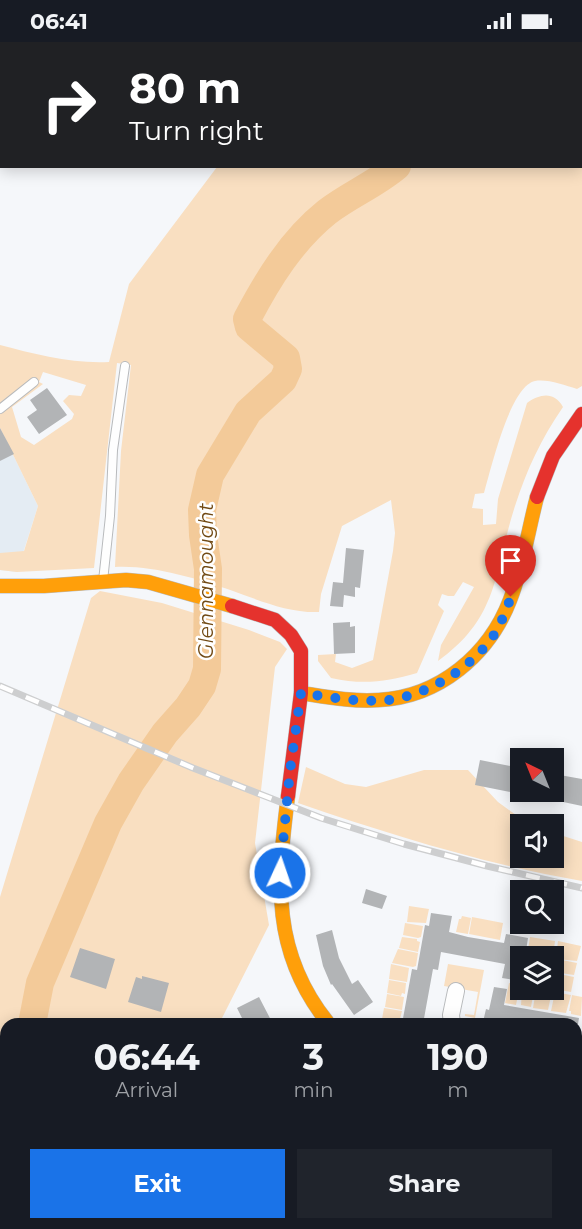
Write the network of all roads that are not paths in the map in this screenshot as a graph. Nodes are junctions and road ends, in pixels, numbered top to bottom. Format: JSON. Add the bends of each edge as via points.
{"nodes":[{"id":1,"x":124,"y":366,"type":"dead end"},
{"id":2,"x":34,"y":382,"type":"dead end"},
{"id":3,"x":0,"y":409,"type":"edge"},
{"id":4,"x":582,"y":414,"type":"edge"},
{"id":5,"x":103,"y":582,"type":"junction"},
{"id":6,"x":0,"y":586,"type":"edge"},
{"id":7,"x":301,"y":693,"type":"junction"},
{"id":8,"x":456,"y":991,"type":"dead end"},
{"id":9,"x":324,"y":1018,"type":"edge"},
{"id":10,"x":451,"y":1018,"type":"edge"}],
"edges":[{"from":1,"to":5,"type":"lane"},
{"from":2,"to":3,"type":"lane"},
{"from":4,"to":7,"type":"street","via":[[553,457],[542,483],[518,579],[504,616],[489,642],[468,663],[429,688],[391,700]]},
{"from":5,"to":6,"type":"street"},
{"from":5,"to":7,"type":"street","via":[[148,582],[275,620],[301,651]]},
{"from":7,"to":9,"type":"street","via":[[281,849],[280,895],[284,932],[294,962],[306,991]]},
{"from":8,"to":10,"type":"street"}]}
